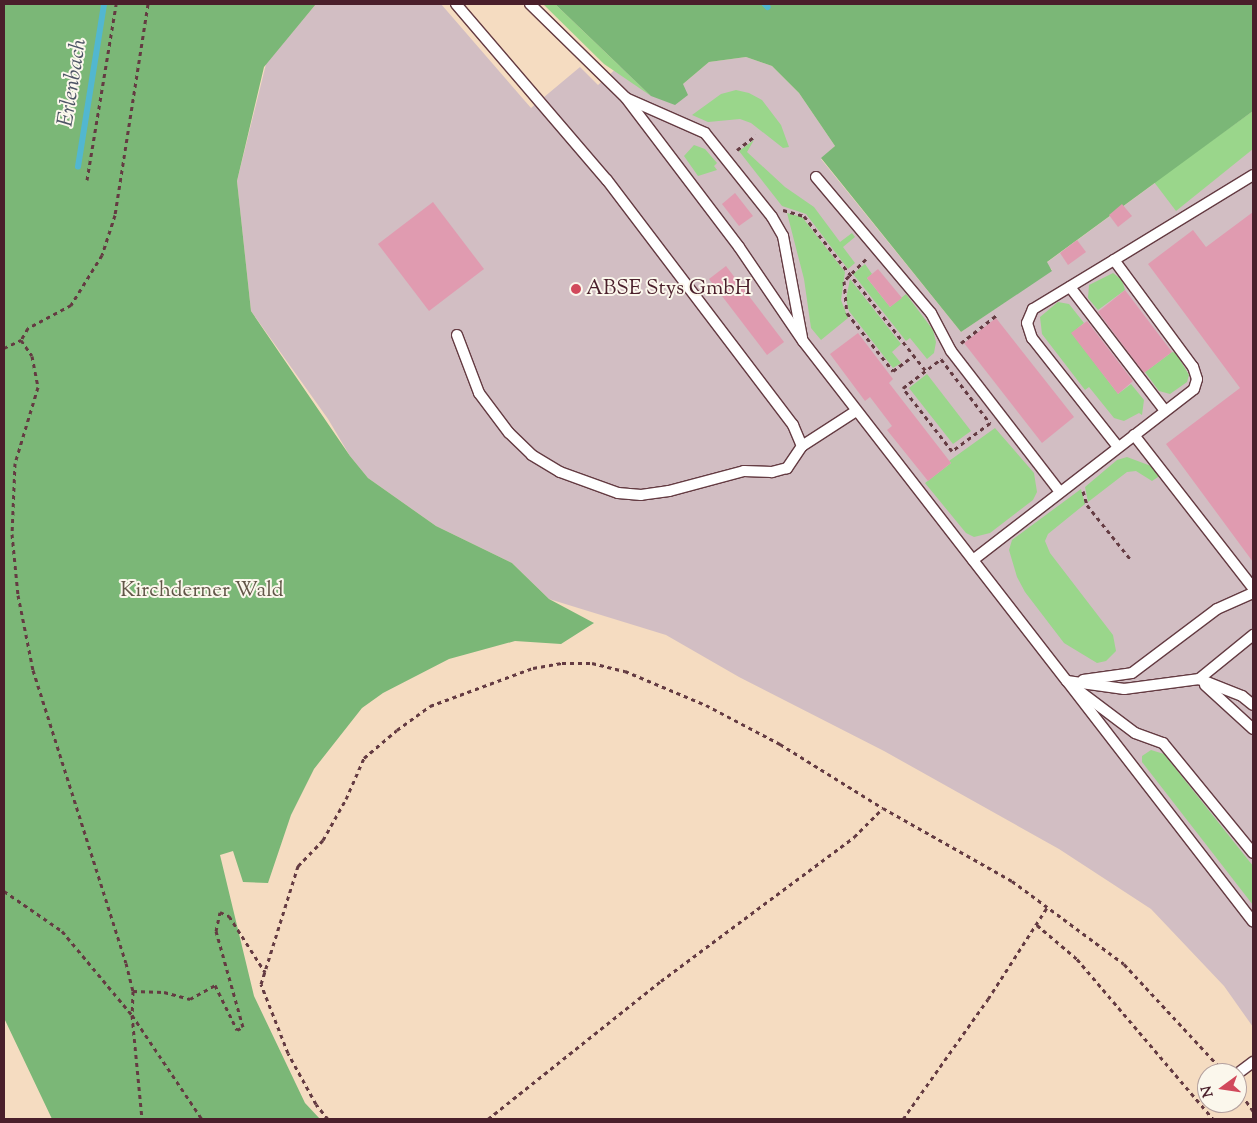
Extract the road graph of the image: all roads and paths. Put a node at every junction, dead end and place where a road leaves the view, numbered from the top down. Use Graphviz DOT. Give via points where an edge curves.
graph roads {
  1 [pos="116,4"];
  2 [pos="148,4"];
  3 [pos="456,4"];
  4 [pos="530,4"];
  5 [pos="626,98"];
  6 [pos="756,135"];
  7 [pos="736,151"];
  8 [pos="1253,175"];
  9 [pos="816,177"];
  10 [pos="87,180"];
  11 [pos="783,210"];
  12 [pos="878,249"];
  13 [pos="1114,260"];
  14 [pos="849,273"];
  15 [pos="1070,286"];
  16 [pos="998,314"];
  17 [pos="456,335"];
  18 [pos="21,340"];
  19 [pos="803,341"];
  20 [pos="961,344"];
  21 [pos="4,348"];
  22 [pos="913,356"];
  23 [pos="926,371"];
  24 [pos="856,410"];
  25 [pos="1165,411"];
  26 [pos="1134,435"];
  27 [pos="802,446"];
  28 [pos="1118,447"];
  29 [pos="1082,488"];
  30 [pos="1060,492"];
  31 [pos="973,560"];
  32 [pos="1131,560"];
  33 [pos="1253,588"];
  34 [pos="1253,593"];
  35 [pos="1253,634"];
  36 [pos="1199,679"];
  37 [pos="1067,682"];
  38 [pos="1253,705"];
  39 [pos="1253,729"];
  40 [pos="883,808"];
  41 [pos="1253,853"];
  42 [pos="4,891"];
  43 [pos="1048,906"];
  44 [pos="1253,922"];
  45 [pos="1036,925"];
  46 [pos="265,972"];
  47 [pos="133,991"];
  48 [pos="132,1015"];
  49 [pos="1216,1063"];
  50 [pos="142,1119"];
  51 [pos="202,1119"];
  52 [pos="328,1119"];
  53 [pos="488,1119"];
  54 [pos="903,1119"];
  55 [pos="1213,1119"];
  1 -- 10 [label="path"];
  2 -- 18 [label="path" via="115,215 102,254 71,305 28,328"];
  3 -- 27 [label="lane" via="607,180 793,425"];
  4 -- 5 [label="lane"];
  5 -- 19 [label="lane" via="739,247"];
  5 -- 19 [label="lane" via="705,133 772,217 783,236"];
  6 -- 7 [label="path"];
  8 -- 13 [label="lane"];
  9 -- 12 [label="lane"];
  11 -- 14 [label="path" via="804,216"];
  12 -- 14 [label="path"];
  12 -- 30 [label="lane" via="932,313 951,351"];
  13 -- 15 [label="lane"];
  13 -- 25 [label="lane" via="1193,367 1194,389"];
  14 -- 22 [label="path"];
  14 -- 22 [label="path" via="844,281 847,312 893,371"];
  15 -- 25 [label="lane"];
  15 -- 28 [label="lane" via="1033,309 1027,323 1032,338"];
  16 -- 20 [label="path"];
  17 -- 27 [label="lane" via="479,393 509,433 532,455 560,472 618,493 641,495 744,471 772,472 787,468"];
  18 -- 21 [label="path"];
  18 -- 47 [label="path" via="32,356 38,387 15,463 12,534 18,595 32,670 95,860"];
  19 -- 24 [label="lane"];
  22 -- 23 [label="path"];
  23 -- 23 [label="path" via="941,359 990,423 952,452 903,388"];
  24 -- 27 [label="lane"];
  24 -- 31 [label="lane"];
  25 -- 26 [label="lane"];
  26 -- 28 [label="lane"];
  26 -- 33 [label="lane"];
  28 -- 30 [label="lane"];
  29 -- 32 [label="path" via="1087,505"];
  30 -- 31 [label="lane"];
  31 -- 37 [label="lane"];
  34 -- 37 [label="lane" via="1217,609 1132,673"];
  35 -- 36 [label="lane"];
  36 -- 37 [label="lane" via="1124,689"];
  36 -- 38 [label="lane" via="1242,696"];
  36 -- 39 [label="lane"];
  37 -- 41 [label="lane" via="1135,733 1163,743"];
  37 -- 44 [label="lane"];
  40 -- 43 [label="path" via="1012,881"];
  40 -- 46 [label="path" via="780,744 706,705 625,671 592,663 533,668 430,706 364,758 323,840 298,866"];
  40 -- 53 [label="path" via="854,836 661,981"];
  42 -- 48 [label="path" via="62,931"];
  43 -- 45 [label="path"];
  43 -- 49 [label="path" via="1124,964"];
  45 -- 54 [label="path"];
  45 -- 55 [label="path" via="1077,959"];
  46 -- 47 [label="path" via="229,916 220,912 216,931 243,1027 237,1030 215,986 190,999 164,992"];
  46 -- 52 [label="path" via="261,984 288,1054"];
  47 -- 48 [label="path"];
  48 -- 50 [label="path"];
  48 -- 51 [label="path"];
}
